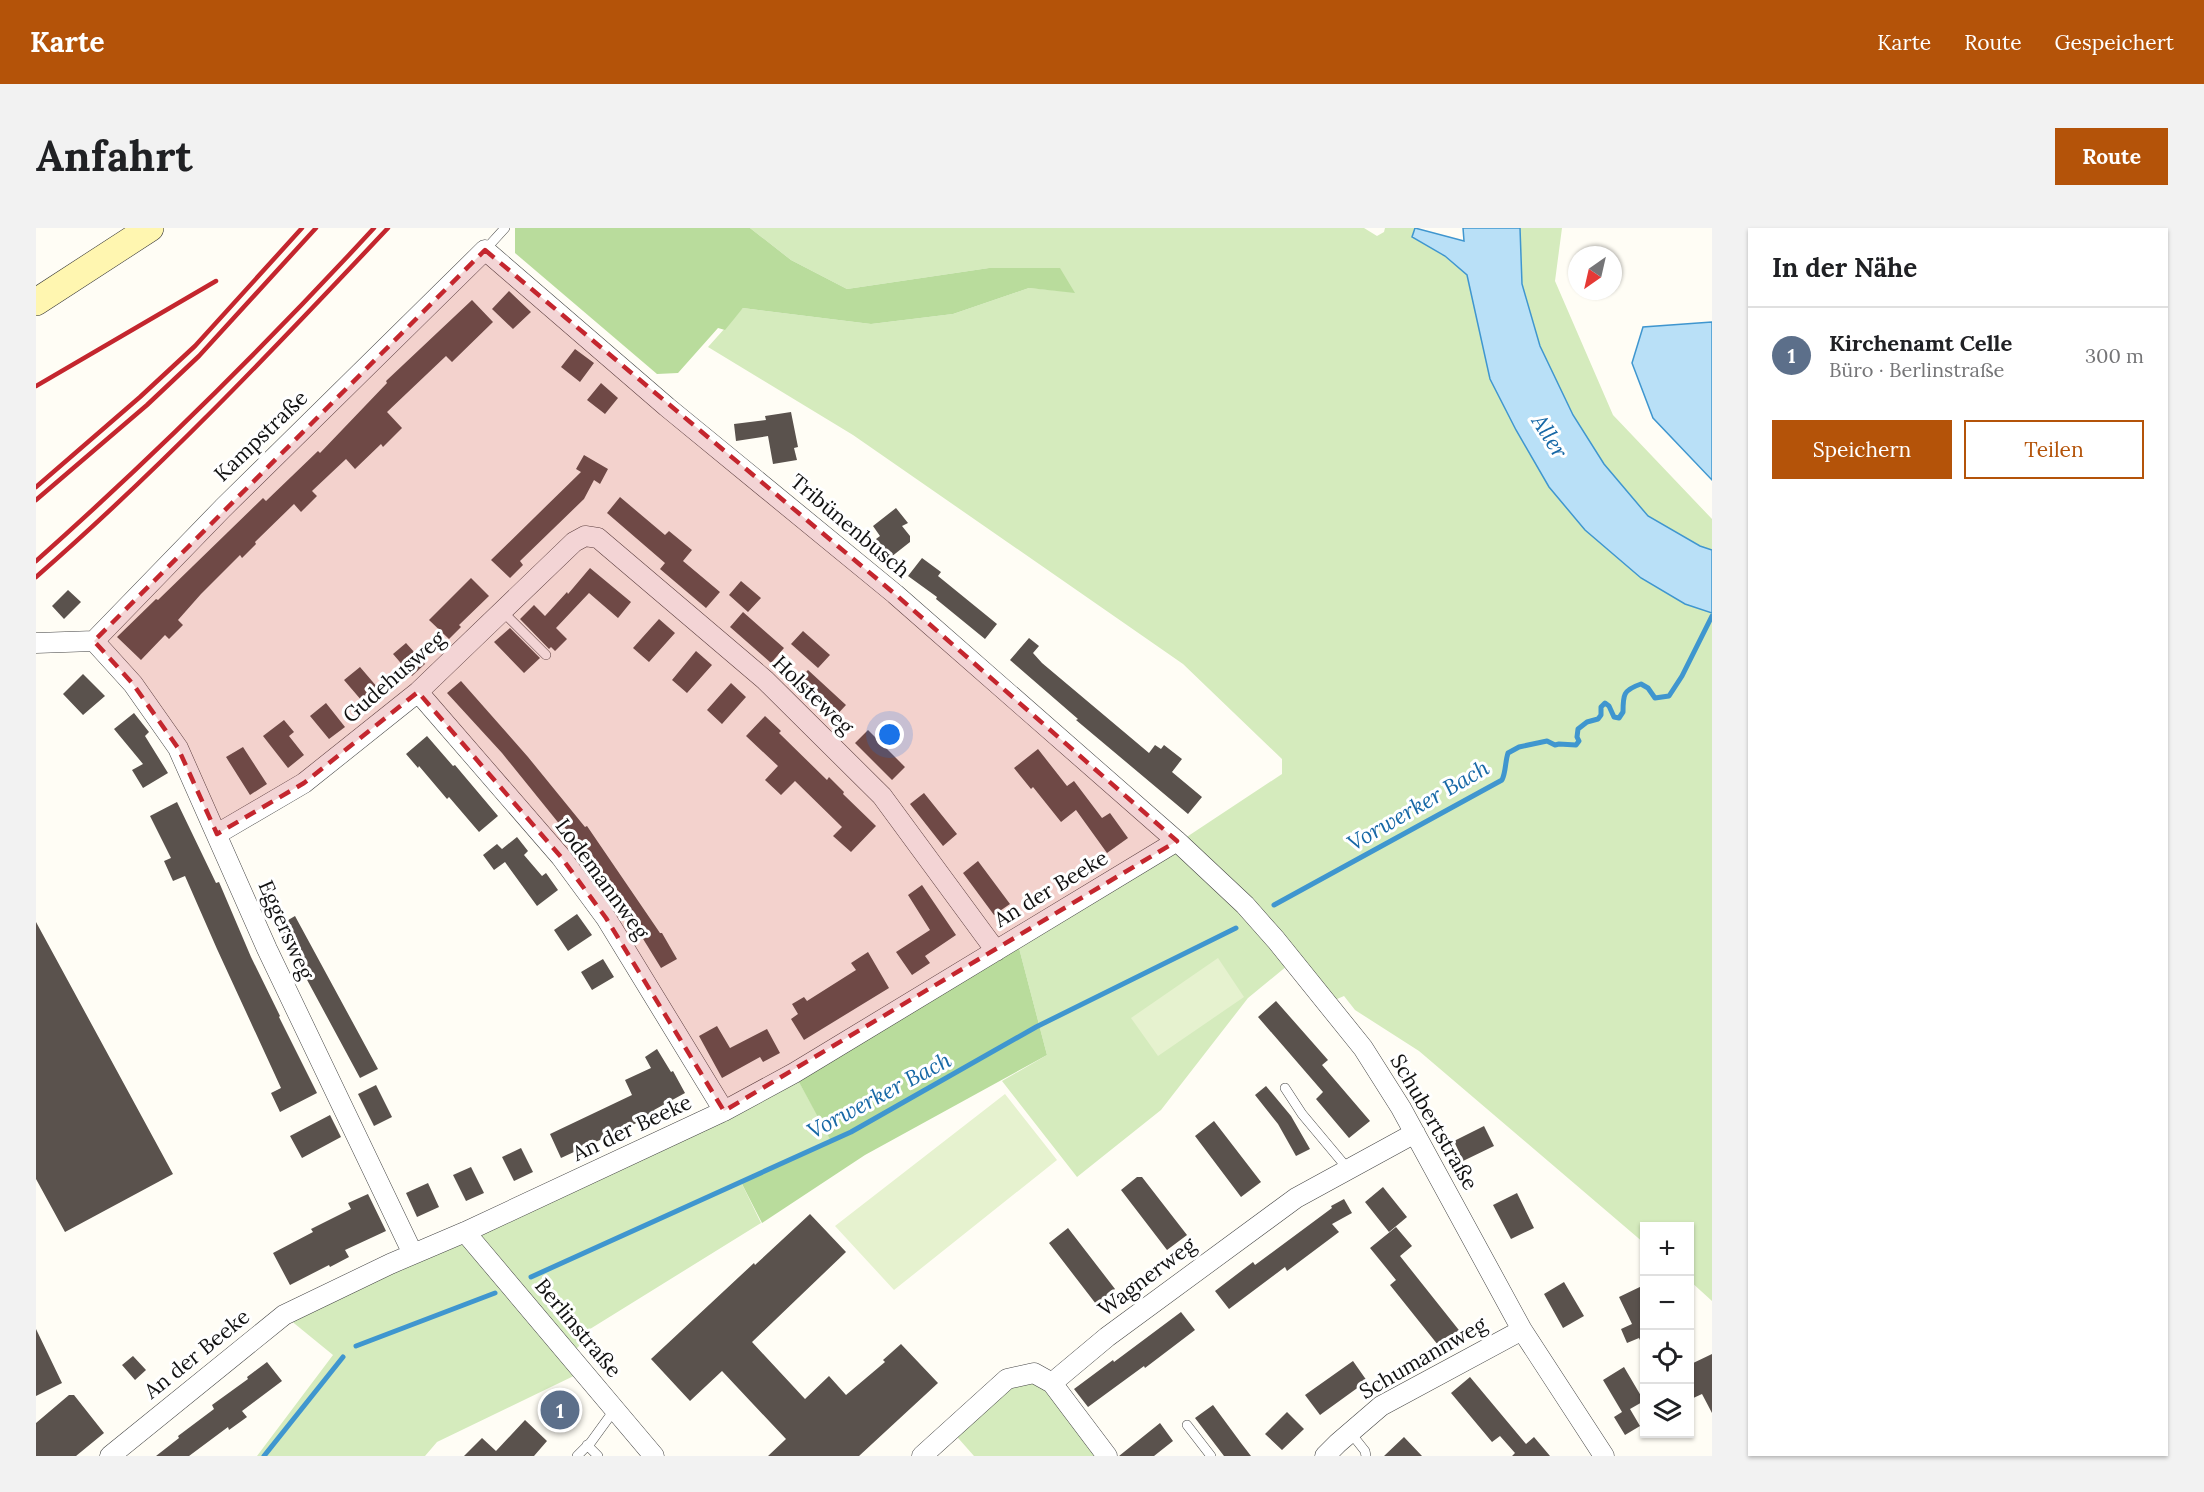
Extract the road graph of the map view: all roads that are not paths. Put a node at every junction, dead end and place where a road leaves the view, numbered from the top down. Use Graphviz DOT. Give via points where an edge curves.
graph roads {
  1 [pos="505,228"];
  2 [pos="137,234"];
  3 [pos="485,250"];
  4 [pos="36,302"];
  5 [pos="585,536"];
  6 [pos="503,612"];
  7 [pos="94,640"];
  8 [pos="36,643"];
  9 [pos="546,655"];
  10 [pos="418,692"];
  11 [pos="217,834"];
  12 [pos="1178,842"];
  13 [pos="996,951"];
  14 [pos="1285,1088"];
  15 [pos="724,1111"];
  16 [pos="1415,1133"];
  17 [pos="1348,1169"];
  18 [pos="465,1232"];
  19 [pos="413,1254"];
  20 [pos="1522,1329"];
  21 [pos="1052,1383"];
  22 [pos="615,1409"];
  23 [pos="1186,1425"];
  24 [pos="1350,1432"];
  25 [pos="587,1445"];
  26 [pos="110,1456"];
  27 [pos="577,1456"];
  28 [pos="598,1456"];
  29 [pos="654,1456"];
  30 [pos="922,1456"];
  31 [pos="1107,1456"];
  32 [pos="1211,1456"];
  33 [pos="1325,1456"];
  34 [pos="1366,1456"];
  35 [pos="1604,1456"];
  1 -- 3 [label="lane, Kampstraße"];
  2 -- 4 [label="street"];
  3 -- 7 [label="street, Kampstraße"];
  3 -- 12 [label="street, Tribünenbusch" via="667,407 895,594"];
  5 -- 6 [label="street, Gudehusweg" via="574,542"];
  5 -- 13 [label="street, Holsteweg" via="598,538 765,680 882,796"];
  6 -- 9 [label="lane"];
  6 -- 10 [label="street, Gudehusweg"];
  7 -- 8 [label="street"];
  7 -- 11 [label="street, Eggersweg" via="134,684 178,748"];
  10 -- 11 [label="street, Gudehusweg" via="304,783"];
  10 -- 15 [label="street, Lodemannweg" via="561,857 612,928"];
  11 -- 19 [label="street, Eggersweg" via="267,949"];
  12 -- 13 [label="street, An der Beeke"];
  12 -- 16 [label="street, Schubertstraße" via="1245,905 1328,1003 1363,1048"];
  13 -- 15 [label="street, An der Beeke"];
  14 -- 17 [label="lane"];
  15 -- 18 [label="street, An der Beeke"];
  16 -- 17 [label="street, Wagnerweg"];
  16 -- 20 [label="street, Schubertstraße"];
  17 -- 21 [label="street, Wagnerweg" via="1296,1198 1107,1337"];
  18 -- 19 [label="street, An der Beeke"];
  18 -- 22 [label="street, Berlinstraße"];
  19 -- 26 [label="street, An der Beeke" via="284,1315"];
  20 -- 24 [label="street, Schumannweg" via="1381,1406"];
  20 -- 35 [label="street, Schubertstraße"];
  21 -- 30 [label="street" via="1034,1373 1007,1379"];
  21 -- 31 [label="street"];
  22 -- 25 [label="lane"];
  22 -- 29 [label="street, Berlinstraße"];
  23 -- 32 [label="lane"];
  24 -- 33 [label="street, Schumannweg"];
  24 -- 34 [label="lane"];
  25 -- 27 [label="lane"];
  25 -- 28 [label="lane"];
}
